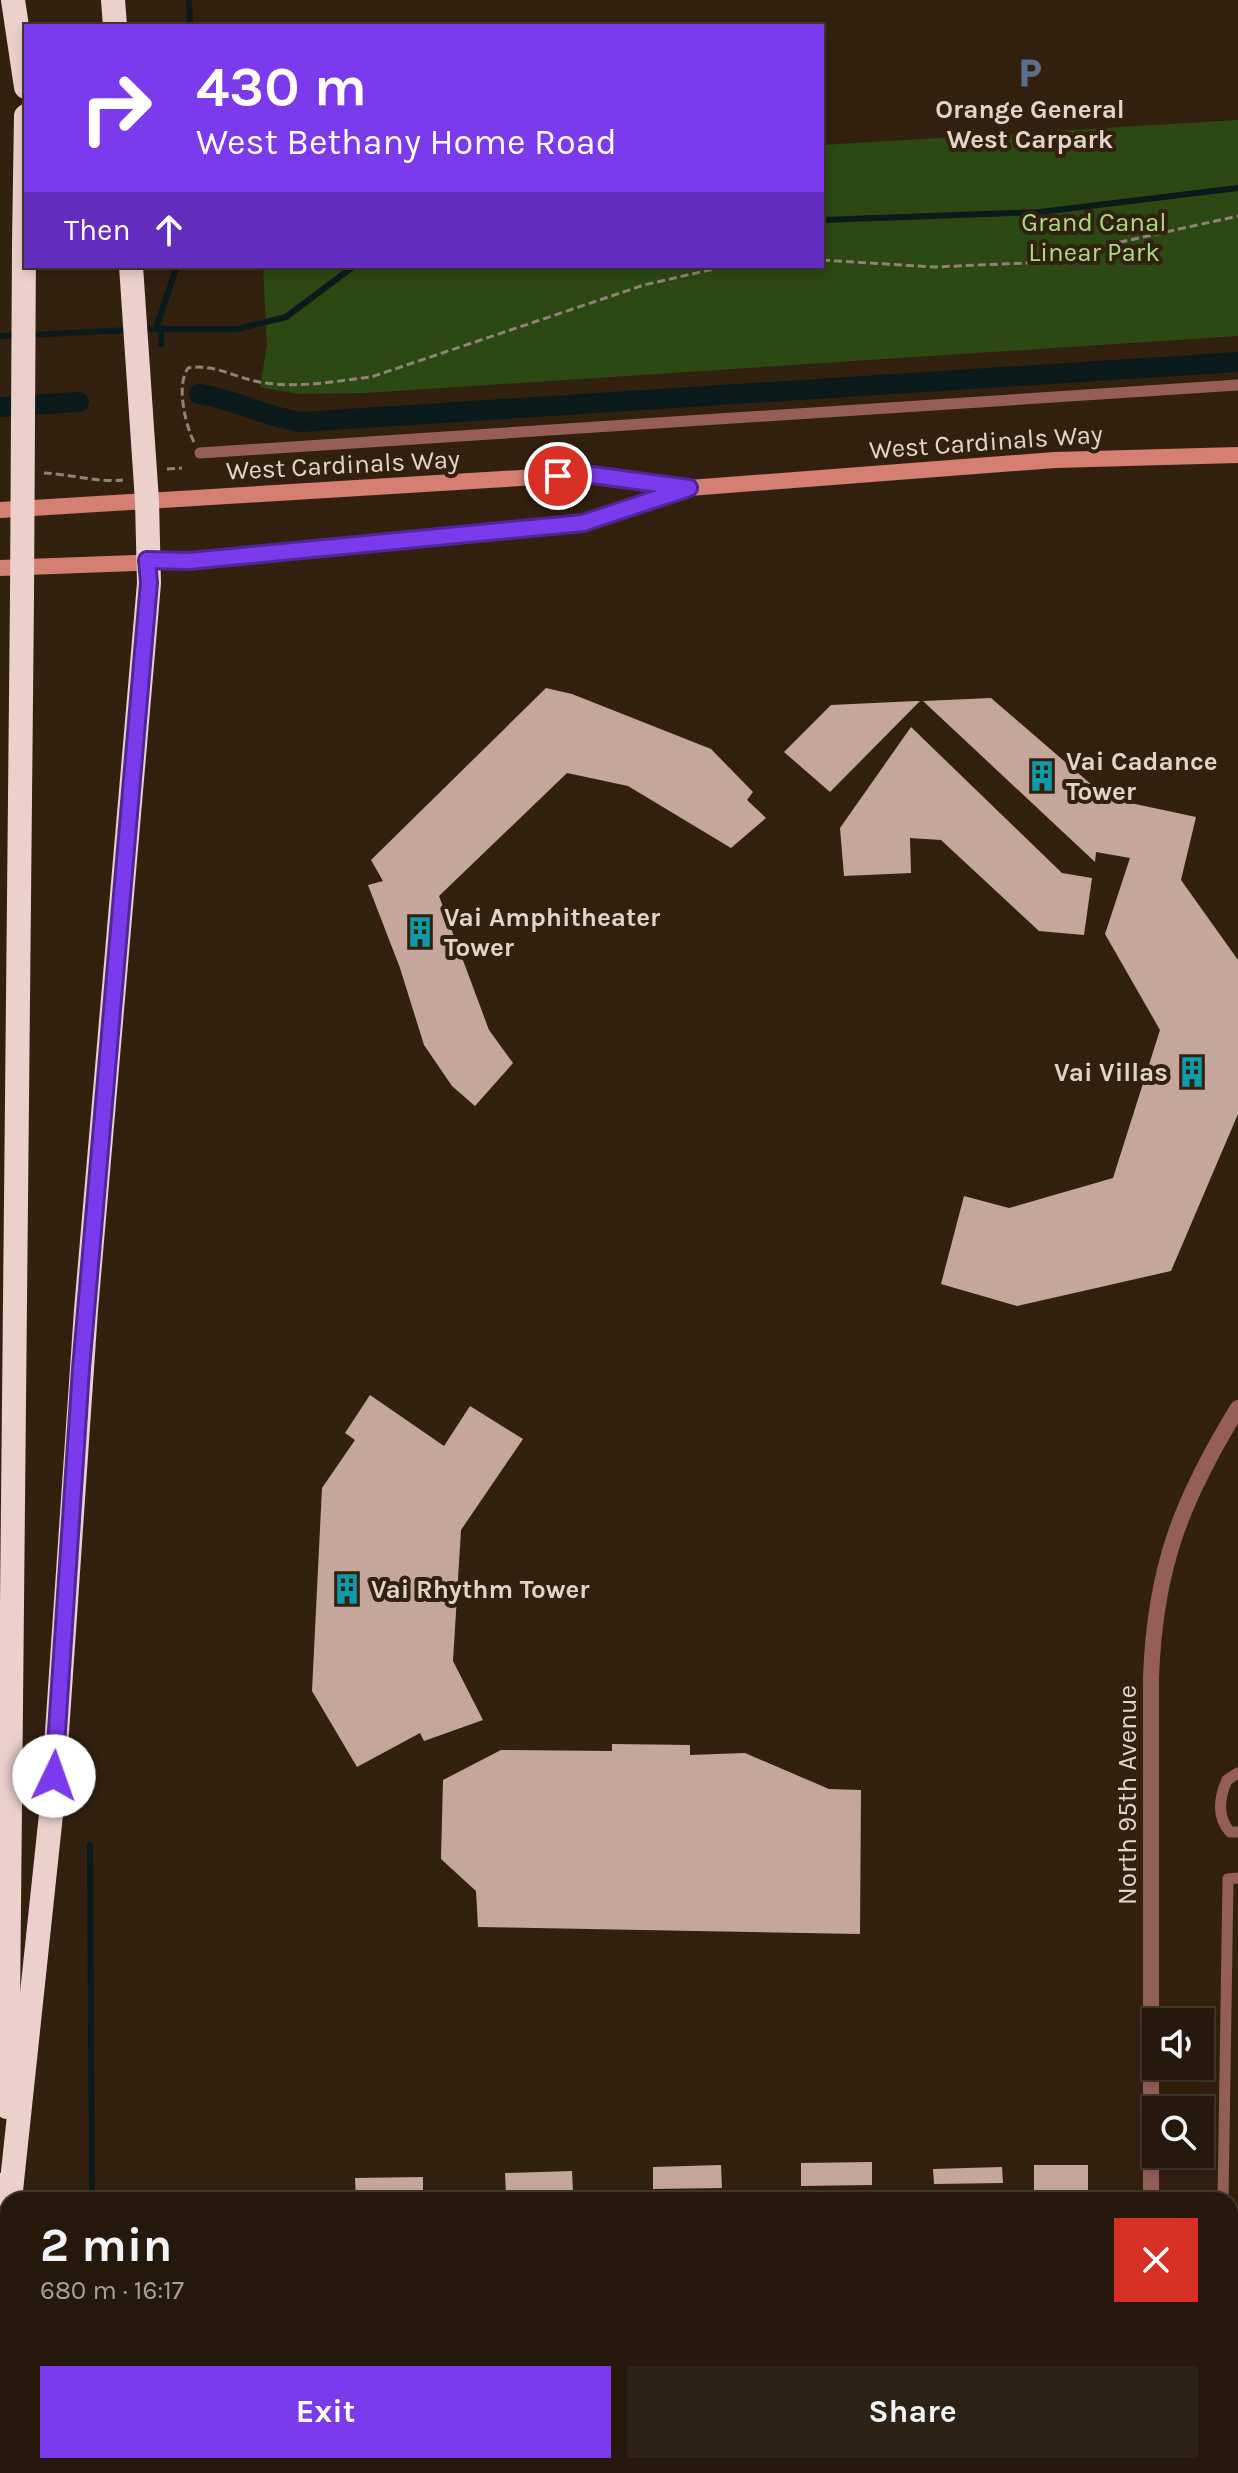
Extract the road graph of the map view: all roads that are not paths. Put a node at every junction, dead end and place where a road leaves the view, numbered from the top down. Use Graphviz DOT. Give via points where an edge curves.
graph roads {
  1 [pos="13,0"];
  2 [pos="30,0"];
  3 [pos="113,0"];
  4 [pos="29,24"];
  5 [pos="115,24"];
  6 [pos="24,74"];
  7 [pos="24,244"];
  8 [pos="131,268"];
  9 [pos="1238,385"];
  10 [pos="200,453"];
  11 [pos="1238,455"];
  12 [pos="689,488"];
  13 [pos="147,501"];
  14 [pos="0,510"];
  15 [pos="147,560"];
  16 [pos="0,568"];
  17 [pos="1238,1408"];
  18 [pos="1238,1773"];
  19 [pos="1238,1832"];
  20 [pos="1238,1878"];
  21 [pos="7,2192"];
  22 [pos="11,2192"];
  23 [pos="1151,2192"];
  24 [pos="1223,2192"];
  1 -- 6 [label="highway"];
  2 -- 4 [label="highway"];
  3 -- 5 [label="highway"];
  7 -- 21 [label="highway, bridge"];
  8 -- 13 [label="highway"];
  9 -- 10 [label="lane"];
  11 -- 12 [label="main road, West Cardinals Way" via="1055,460"];
  12 -- 13 [label="main road, West Cardinals Way" via="585,474"];
  12 -- 15 [label="main road, West Cardinals Way" via="583,523 189,561"];
  13 -- 14 [label="main road, West Cardinals Way"];
  13 -- 15 [label="highway"];
  15 -- 16 [label="main road"];
  15 -- 22 [label="highway" via="72,1484 52,1805"];
  17 -- 23 [label="street, North 95th Avenue" via="1183,1510 1156,1608 1151,1677"];
  18 -- 19 [label="lane" via="1227,1780 1221,1803 1224,1825"];
  20 -- 24 [label="lane" via="1228,1879"];
}
